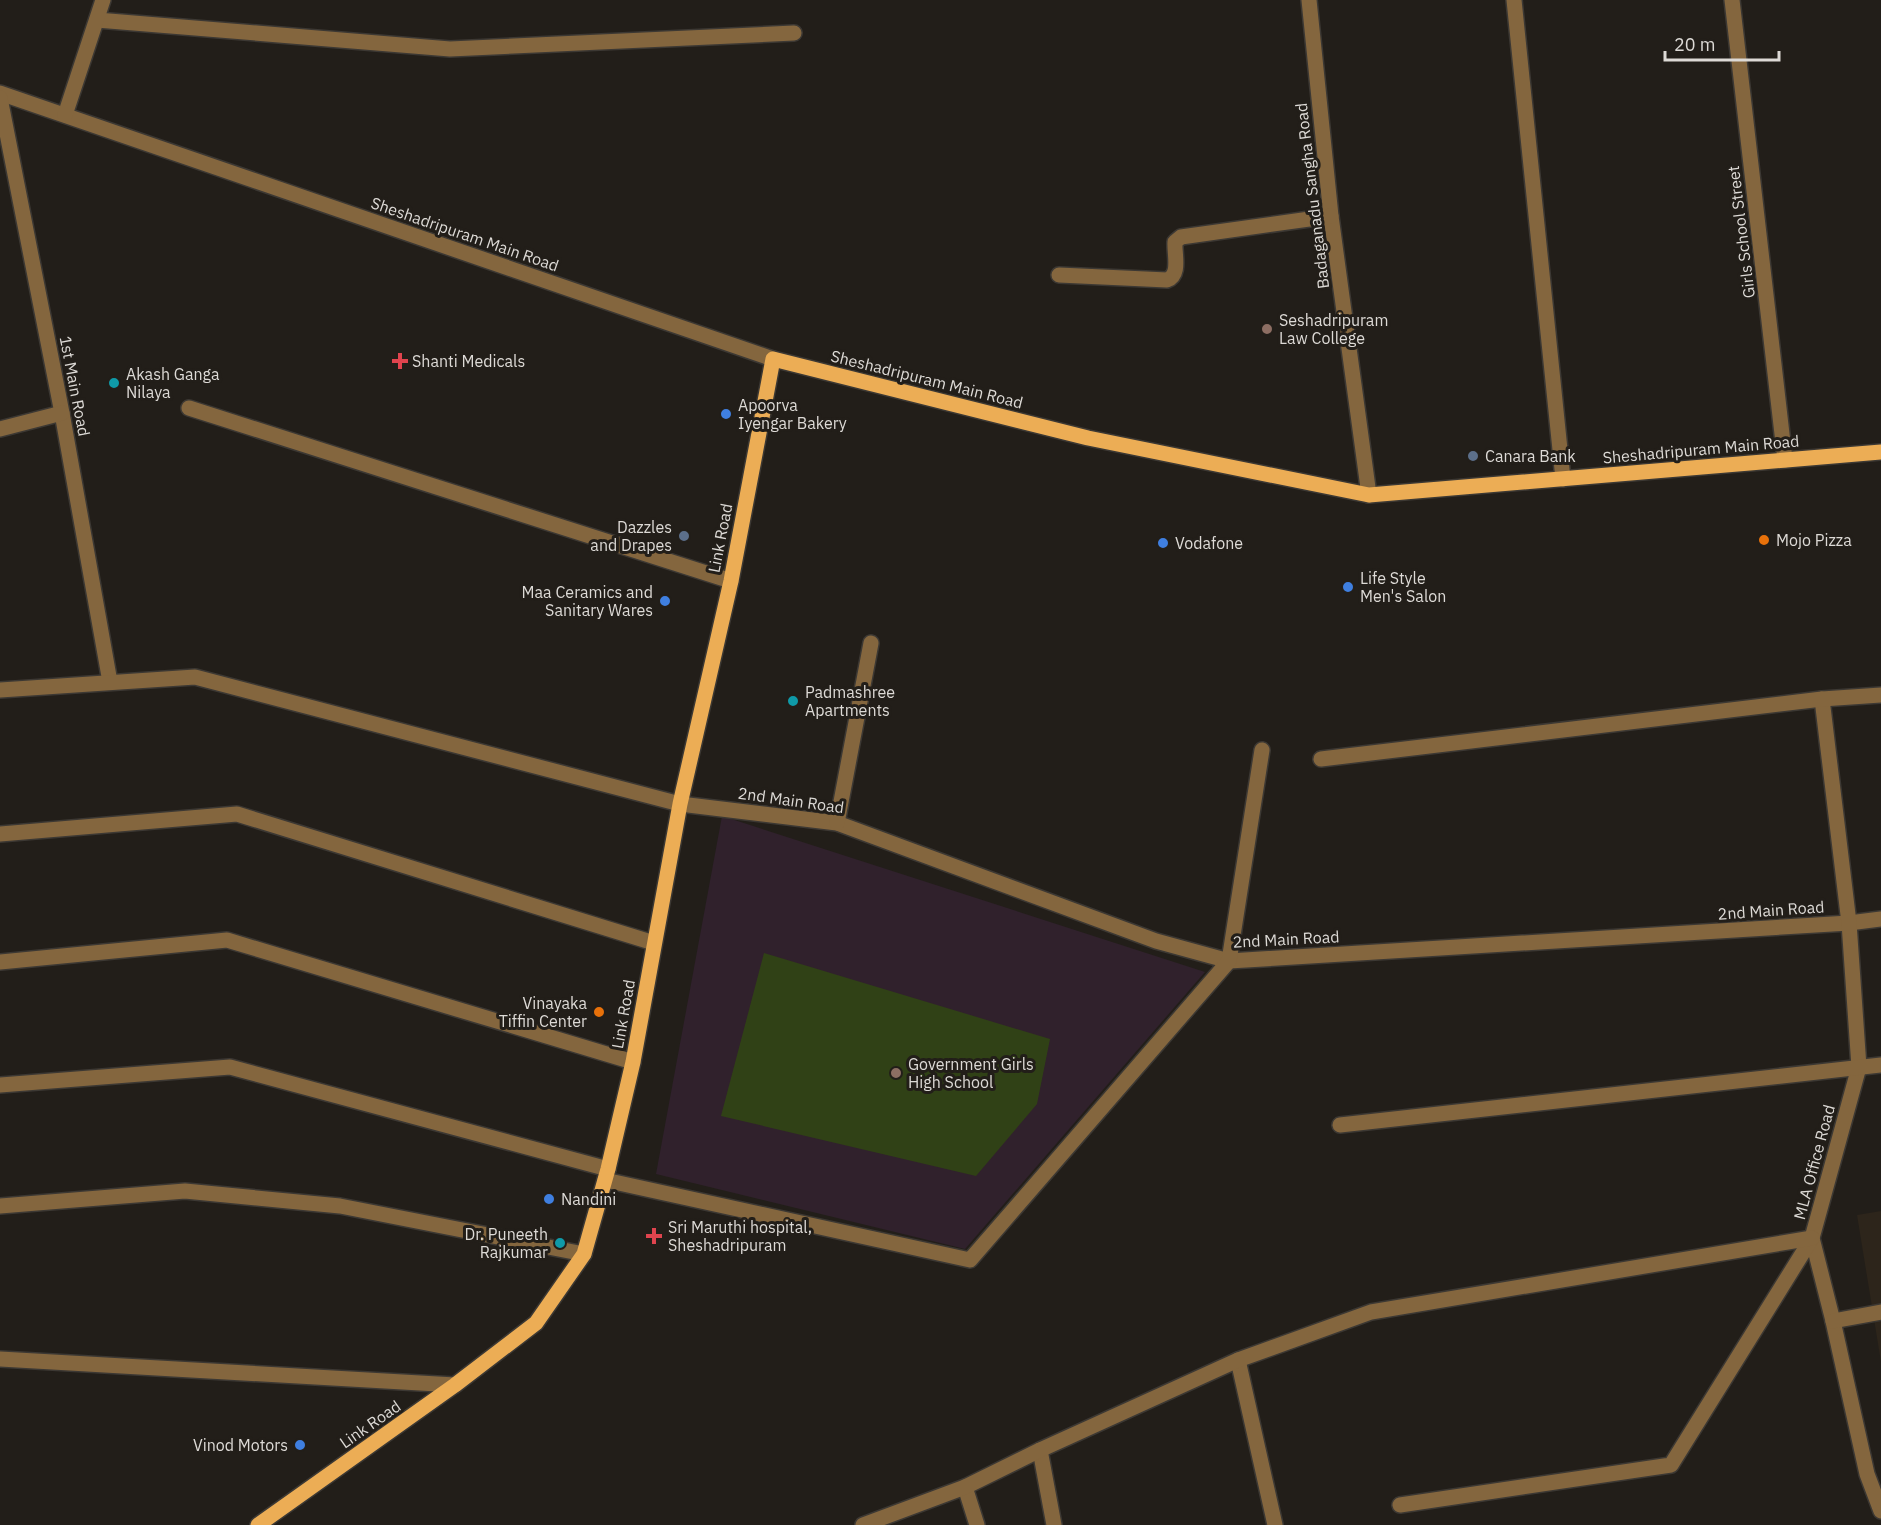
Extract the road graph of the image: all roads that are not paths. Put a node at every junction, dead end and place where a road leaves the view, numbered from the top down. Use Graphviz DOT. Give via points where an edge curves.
graph roads {
  1 [pos="103,0"];
  2 [pos="1309,0"];
  3 [pos="1514,0"];
  4 [pos="1732,0"];
  5 [pos="97,20"];
  6 [pos="794,33"];
  7 [pos="0,95"];
  8 [pos="65,116"];
  9 [pos="1331,216"];
  10 [pos="1059,275"];
  11 [pos="773,359"];
  12 [pos="189,408"];
  13 [pos="62,413"];
  14 [pos="0,429"];
  15 [pos="1881,452"];
  16 [pos="1785,460"];
  17 [pos="1563,479"];
  18 [pos="1370,495"];
  19 [pos="731,582"];
  20 [pos="871,643"];
  21 [pos="110,682"];
  22 [pos="0,690"];
  23 [pos="1881,695"];
  24 [pos="1822,699"];
  25 [pos="1262,750"];
  26 [pos="1321,759"];
  27 [pos="680,804"];
  28 [pos="837,823"];
  29 [pos="0,834"];
  30 [pos="1881,919"];
  31 [pos="1849,923"];
  32 [pos="654,943"];
  33 [pos="1230,961"];
  34 [pos="0,962"];
  35 [pos="633,1062"];
  36 [pos="1881,1065"];
  37 [pos="1859,1067"];
  38 [pos="0,1085"];
  39 [pos="1340,1125"];
  40 [pos="607,1174"];
  41 [pos="0,1206"];
  42 [pos="1812,1238"];
  43 [pos="584,1254"];
  44 [pos="1881,1312"];
  45 [pos="1833,1322"];
  46 [pos="0,1359"];
  47 [pos="1238,1360"];
  48 [pos="455,1385"];
  49 [pos="1040,1450"];
  50 [pos="965,1487"];
  51 [pos="1400,1505"];
  52 [pos="1881,1511"];
  53 [pos="258,1525"];
  54 [pos="863,1525"];
  55 [pos="977,1525"];
  56 [pos="1054,1525"];
  57 [pos="1275,1525"];
  1 -- 5 [label="street"];
  2 -- 9 [label="street, Badaganadu Sangha Road"];
  3 -- 17 [label="street"];
  4 -- 16 [label="street, Girls School Street"];
  5 -- 6 [label="street" via="450,49"];
  5 -- 8 [label="street"];
  7 -- 8 [label="street, Sheshadripuram Main Road"];
  7 -- 13 [label="street, 1st Main Road"];
  8 -- 11 [label="street, Sheshadripuram Main Road"];
  9 -- 10 [label="street" via="1181,237 1175,242 1172,278"];
  9 -- 18 [label="street, Badaganadu Sangha Road"];
  11 -- 18 [label="main road, Sheshadripuram Main Road" via="1088,438"];
  11 -- 19 [label="main road, Link Road"];
  12 -- 19 [label="street"];
  13 -- 14 [label="street"];
  13 -- 21 [label="street, 1st Main Road"];
  15 -- 16 [label="main road, Sheshadripuram Main Road"];
  16 -- 17 [label="main road, Sheshadripuram Main Road"];
  17 -- 18 [label="main road, Sheshadripuram Main Road"];
  19 -- 27 [label="main road, Link Road"];
  20 -- 28 [label="street"];
  21 -- 22 [label="street, 2nd Main Road"];
  21 -- 27 [label="street, 2nd Main Road" via="195,677"];
  23 -- 24 [label="street"];
  24 -- 26 [label="street"];
  24 -- 31 [label="street, MLA Office Road"];
  25 -- 33 [label="street"];
  27 -- 28 [label="street, 2nd Main Road"];
  27 -- 32 [label="main road, Link Road"];
  28 -- 33 [label="street, 2nd Main Road" via="1156,940"];
  29 -- 32 [label="street" via="237,814"];
  30 -- 31 [label="street, 2nd Main Road"];
  31 -- 33 [label="street, 2nd Main Road"];
  31 -- 37 [label="street, MLA Office Road"];
  32 -- 35 [label="main road, Link Road"];
  33 -- 40 [label="street" via="970,1260"];
  34 -- 35 [label="street" via="227,940"];
  35 -- 40 [label="main road, Link Road"];
  36 -- 37 [label="street"];
  37 -- 39 [label="street"];
  37 -- 42 [label="street, MLA Office Road"];
  38 -- 40 [label="street" via="230,1067"];
  40 -- 43 [label="main road, Link Road"];
  41 -- 43 [label="street" via="185,1191 340,1206"];
  42 -- 45 [label="street, MLA Office Road"];
  42 -- 47 [label="street" via="1371,1312"];
  42 -- 51 [label="street" via="1671,1465"];
  43 -- 48 [label="main road, Link Road" via="536,1323"];
  44 -- 45 [label="street"];
  45 -- 52 [label="street, MLA Office Road" via="1867,1474"];
  46 -- 48 [label="street"];
  47 -- 49 [label="street"];
  47 -- 57 [label="street"];
  48 -- 53 [label="main road, Link Road"];
  49 -- 50 [label="street"];
  49 -- 56 [label="street"];
  50 -- 54 [label="street"];
  50 -- 55 [label="street"];
}
